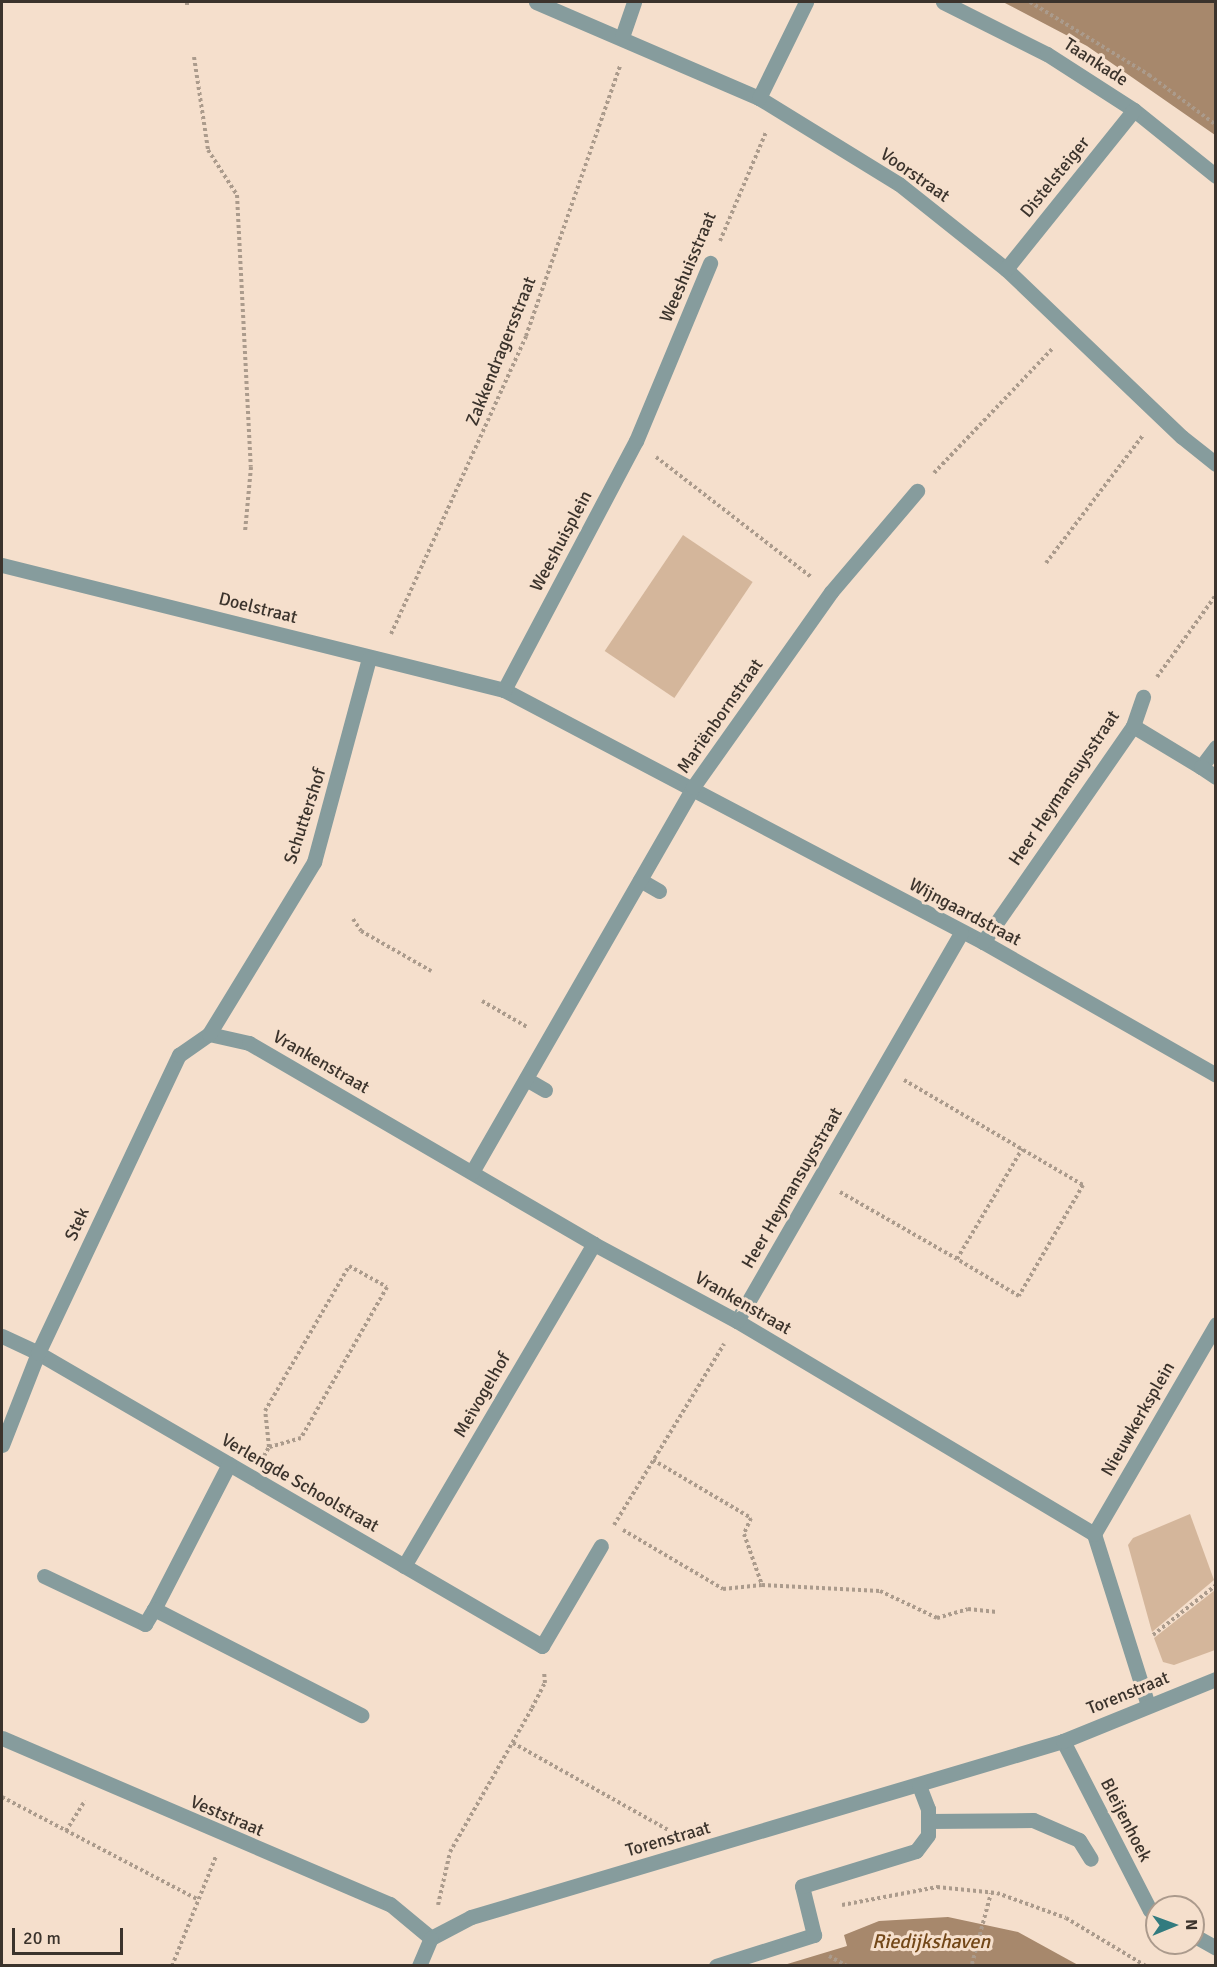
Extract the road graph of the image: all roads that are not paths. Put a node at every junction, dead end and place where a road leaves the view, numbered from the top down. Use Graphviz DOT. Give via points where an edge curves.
graph roads {
  1 [pos="536,2"];
  2 [pos="634,2"];
  3 [pos="806,2"];
  4 [pos="943,2"];
  5 [pos="626,38"];
  6 [pos="759,98"];
  7 [pos="1134,110"];
  8 [pos="1215,176"];
  9 [pos="710,263"];
  10 [pos="1006,268"];
  11 [pos="636,441"];
  12 [pos="1215,464"];
  13 [pos="917,491"];
  14 [pos="2,566"];
  15 [pos="369,658"];
  16 [pos="504,690"];
  17 [pos="1143,697"];
  18 [pos="1133,726"];
  19 [pos="1215,747"];
  20 [pos="1200,767"];
  21 [pos="1215,777"];
  22 [pos="693,787"];
  23 [pos="640,880"];
  24 [pos="659,891"];
  25 [pos="961,933"];
  26 [pos="983,942"];
  27 [pos="209,1034"];
  28 [pos="1215,1075"];
  29 [pos="526,1079"];
  30 [pos="545,1090"];
  31 [pos="471,1172"];
  32 [pos="594,1244"];
  33 [pos="738,1321"];
  34 [pos="1215,1324"];
  35 [pos="2,1336"];
  36 [pos="38,1353"];
  37 [pos="2,1445"];
  38 [pos="229,1464"];
  39 [pos="1094,1534"];
  40 [pos="601,1546"];
  41 [pos="404,1566"];
  42 [pos="44,1576"];
  43 [pos="154,1609"];
  44 [pos="1215,1679"];
  45 [pos="1148,1705"];
  46 [pos="361,1714"];
  47 [pos="2,1738"];
  48 [pos="1063,1741"];
  49 [pos="919,1786"];
  50 [pos="928,1821"];
  51 [pos="1091,1859"];
  52 [pos="1145,1900"];
  53 [pos="431,1938"];
  54 [pos="419,1965"];
  55 [pos="716,1965"];
  1 -- 5 [label="street, Voorstraat"];
  2 -- 5 [label="street"];
  3 -- 6 [label="street"];
  4 -- 7 [label="street, Taankade" via="1047,54"];
  5 -- 6 [label="street, Voorstraat"];
  6 -- 10 [label="street, Voorstraat" via="899,184"];
  7 -- 8 [label="street, Taankade"];
  7 -- 10 [label="street, Distelsteiger"];
  9 -- 11 [label="street, Weeshuisstraat"];
  10 -- 12 [label="street, Voorstraat" via="1068,331"];
  11 -- 16 [label="street, Weeshuisplein"];
  13 -- 22 [label="street, Mariënbornstraat" via="831,592"];
  14 -- 15 [label="street, Doelstraat"];
  15 -- 16 [label="street, Doelstraat"];
  15 -- 27 [label="street, Schuttershof" via="335,796 314,862"];
  16 -- 22 [label="street"];
  17 -- 18 [label="street, Heer Heymansuysstraat"];
  18 -- 20 [label="street"];
  18 -- 26 [label="street, Heer Heymansuysstraat"];
  19 -- 20 [label="street"];
  20 -- 21 [label="street"];
  22 -- 23 [label="street, Mariënbornstraat"];
  22 -- 25 [label="street, Wijngaardstraat"];
  23 -- 24 [label="street"];
  23 -- 29 [label="street, Mariënbornstraat"];
  25 -- 26 [label="street, Wijngaardstraat"];
  25 -- 33 [label="street, Heer Heymansuysstraat"];
  26 -- 28 [label="street, Wijngaardstraat"];
  27 -- 31 [label="street, Vrankenstraat" via="249,1043"];
  27 -- 36 [label="street, Stek" via="179,1055"];
  29 -- 30 [label="street"];
  29 -- 31 [label="street, Mariënbornstraat"];
  31 -- 32 [label="street, Vrankenstraat"];
  32 -- 33 [label="street, Vrankenstraat"];
  32 -- 41 [label="street, Meivogelhof"];
  33 -- 39 [label="street, Vrankenstraat"];
  34 -- 39 [label="street, Nieuwkerksplein"];
  35 -- 36 [label="street, Verlengde Schoolstraat"];
  36 -- 37 [label="street, Stek"];
  36 -- 38 [label="street, Verlengde Schoolstraat"];
  38 -- 41 [label="street, Verlengde Schoolstraat"];
  38 -- 43 [label="street"];
  39 -- 45 [label="street"];
  40 -- 41 [label="street, Verlengde Schoolstraat" via="542,1646"];
  42 -- 43 [label="street" via="146,1624"];
  43 -- 46 [label="street"];
  44 -- 45 [label="street, Torenstraat"];
  45 -- 48 [label="street, Torenstraat"];
  47 -- 53 [label="street, Veststraat" via="390,1904"];
  48 -- 49 [label="street, Torenstraat"];
  48 -- 52 [label="street, Bleijenhoek"];
  49 -- 50 [label="street"];
  49 -- 53 [label="street, Torenstraat" via="471,1917"];
  50 -- 51 [label="street" via="1034,1820 1079,1840"];
  50 -- 55 [label="street" via="928,1835 916,1851 802,1886 814,1935"];
  53 -- 54 [label="street"];
}
